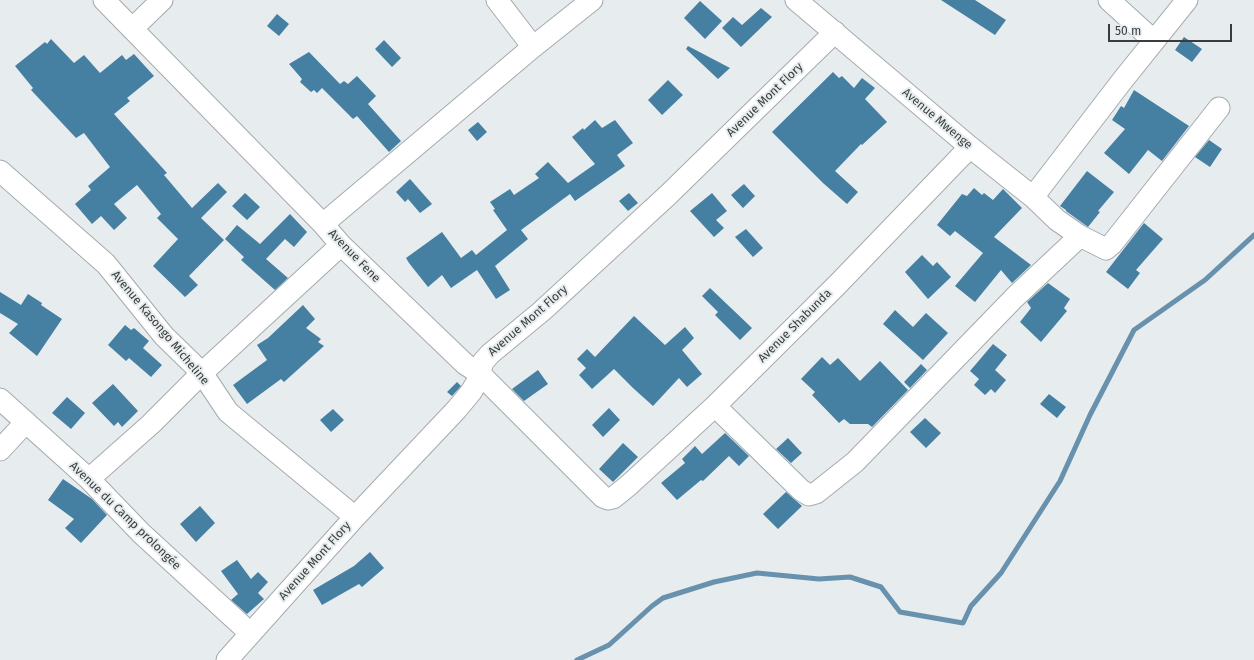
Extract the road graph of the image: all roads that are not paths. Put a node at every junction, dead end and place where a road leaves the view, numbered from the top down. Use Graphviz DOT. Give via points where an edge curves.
graph roads {
  1 [pos="104,0"];
  2 [pos="162,0"];
  3 [pos="497,0"];
  4 [pos="592,0"];
  5 [pos="796,0"];
  6 [pos="1109,0"];
  7 [pos="1187,0"];
  8 [pos="132,29"];
  9 [pos="835,32"];
  10 [pos="1154,41"];
  11 [pos="533,47"];
  12 [pos="1219,108"];
  13 [pos="970,147"];
  14 [pos="0,171"];
  15 [pos="1033,197"];
  16 [pos="323,224"];
  17 [pos="1080,236"];
  18 [pos="341,245"];
  19 [pos="202,373"];
  20 [pos="479,373"];
  21 [pos="0,399"];
  22 [pos="715,406"];
  23 [pos="26,422"];
  24 [pos="0,450"];
  25 [pos="89,479"];
  26 [pos="613,498"];
  27 [pos="355,516"];
  28 [pos="250,633"];
  29 [pos="228,660"];
  1 -- 8 [label="street, Avenue Fene"];
  2 -- 8 [label="street"];
  3 -- 11 [label="street"];
  4 -- 11 [label="street"];
  5 -- 9 [label="street, Avenue Mwenge"];
  6 -- 10 [label="street"];
  7 -- 10 [label="street"];
  8 -- 16 [label="street, Avenue Fene"];
  9 -- 13 [label="street, Avenue Mwenge"];
  9 -- 20 [label="street, Avenue Mont Flory" via="668,195 542,311 490,354 483,362"];
  10 -- 15 [label="street"];
  11 -- 16 [label="street"];
  12 -- 17 [label="street, Avenue Mwenge" via="1110,247 1106,249"];
  13 -- 15 [label="street, Avenue Mwenge"];
  13 -- 22 [label="street, Avenue Shabunda" via="843,279"];
  14 -- 19 [label="street, Avenue Kasongo Micheline" via="106,264 164,336"];
  15 -- 17 [label="street, Avenue Mwenge" via="1057,220"];
  16 -- 18 [label="street, Avenue Fene"];
  17 -- 22 [label="street" via="1015,297 855,462 816,493 809,495 801,490"];
  18 -- 19 [label="street"];
  18 -- 20 [label="street, Avenue Fene" via="465,364"];
  19 -- 25 [label="street" via="151,424"];
  19 -- 27 [label="street, Avenue Kasongo Micheline" via="222,405 234,418"];
  20 -- 26 [label="street, Avenue Fene" via="603,497"];
  20 -- 27 [label="street, Avenue Mont Flory" via="471,392 457,409"];
  21 -- 23 [label="street, Avenue du Camp prolongée"];
  22 -- 26 [label="street, Avenue Shabunda"];
  23 -- 24 [label="street"];
  23 -- 25 [label="street, Avenue du Camp prolongée"];
  25 -- 28 [label="street, Avenue du Camp prolongée" via="141,533"];
  27 -- 28 [label="street, Avenue Mont Flory"];
  28 -- 29 [label="street, Avenue Mont Flory"];
}
